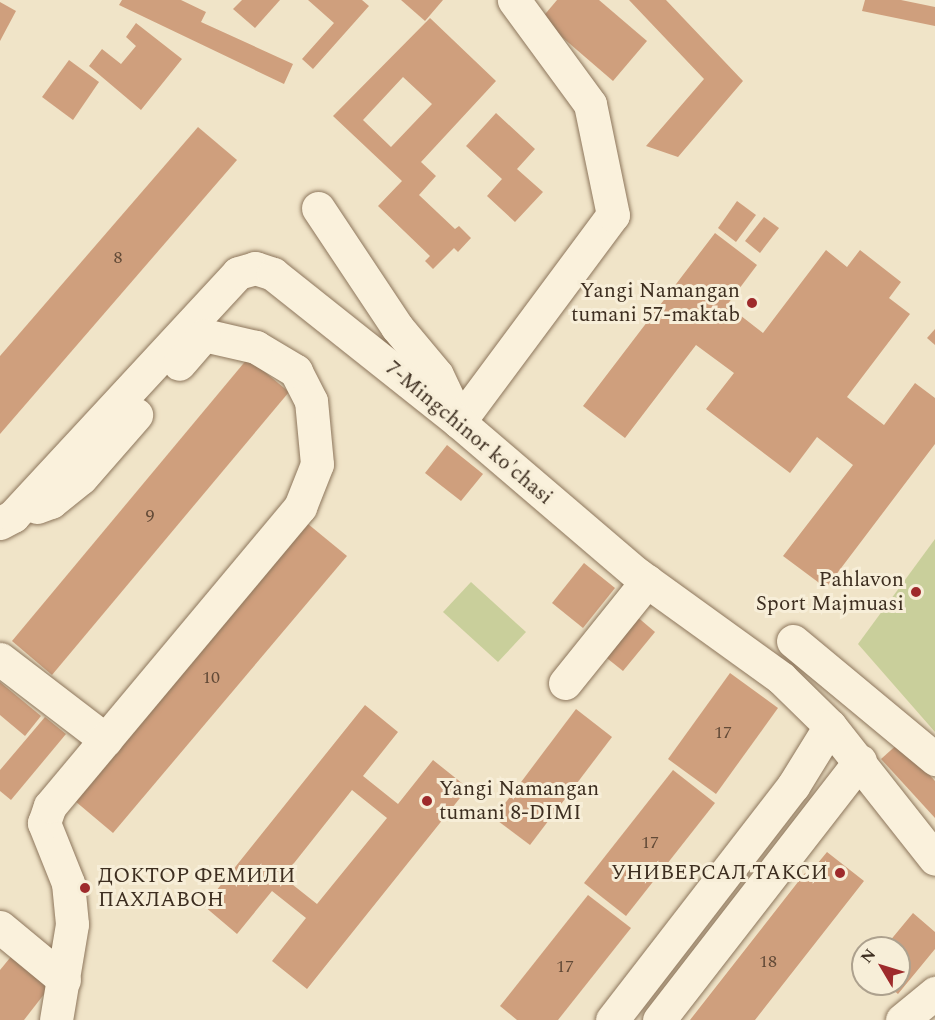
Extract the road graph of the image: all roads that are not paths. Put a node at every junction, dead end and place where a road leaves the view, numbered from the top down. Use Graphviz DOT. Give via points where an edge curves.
graph roads {
  1 [pos="514,0"];
  2 [pos="318,208"];
  3 [pos="459,422"];
  4 [pos="6,520"];
  5 [pos="647,581"];
  6 [pos="793,641"];
  7 [pos="0,659"];
  8 [pos="565,683"];
  9 [pos="830,726"];
  10 [pos="106,740"];
  11 [pos="935,759"];
  12 [pos="860,761"];
  13 [pos="935,860"];
  14 [pos="0,927"];
  15 [pos="64,980"];
  16 [pos="935,993"];
  17 [pos="56,1020"];
  18 [pos="612,1020"];
  19 [pos="659,1020"];
  20 [pos="902,1020"];
  1 -- 3 [label="street" via="590,104 613,215"];
  2 -- 3 [label="street" via="397,327 437,375"];
  3 -- 4 [label="street, 7-Mingchinor ko'chasi" via="273,274 255,268 238,273"];
  3 -- 5 [label="street, 7-Mingchinor ko'chasi"];
  4 -- 10 [label="street" via="51,502 81,478 204,335 256,347 296,371 311,401 317,464 300,507"];
  5 -- 8 [label="street"];
  5 -- 9 [label="street, 7-Mingchinor ko'chasi" via="781,678"];
  6 -- 11 [label="street"];
  7 -- 10 [label="street"];
  9 -- 12 [label="street, 7-Mingchinor ko'chasi"];
  9 -- 18 [label="street" via="793,786"];
  10 -- 15 [label="street" via="50,806 44,823 68,883 72,924"];
  12 -- 13 [label="street, 7-Mingchinor ko'chasi"];
  12 -- 19 [label="street"];
  14 -- 15 [label="street"];
  15 -- 17 [label="street"];
  16 -- 20 [label="street"];
}
